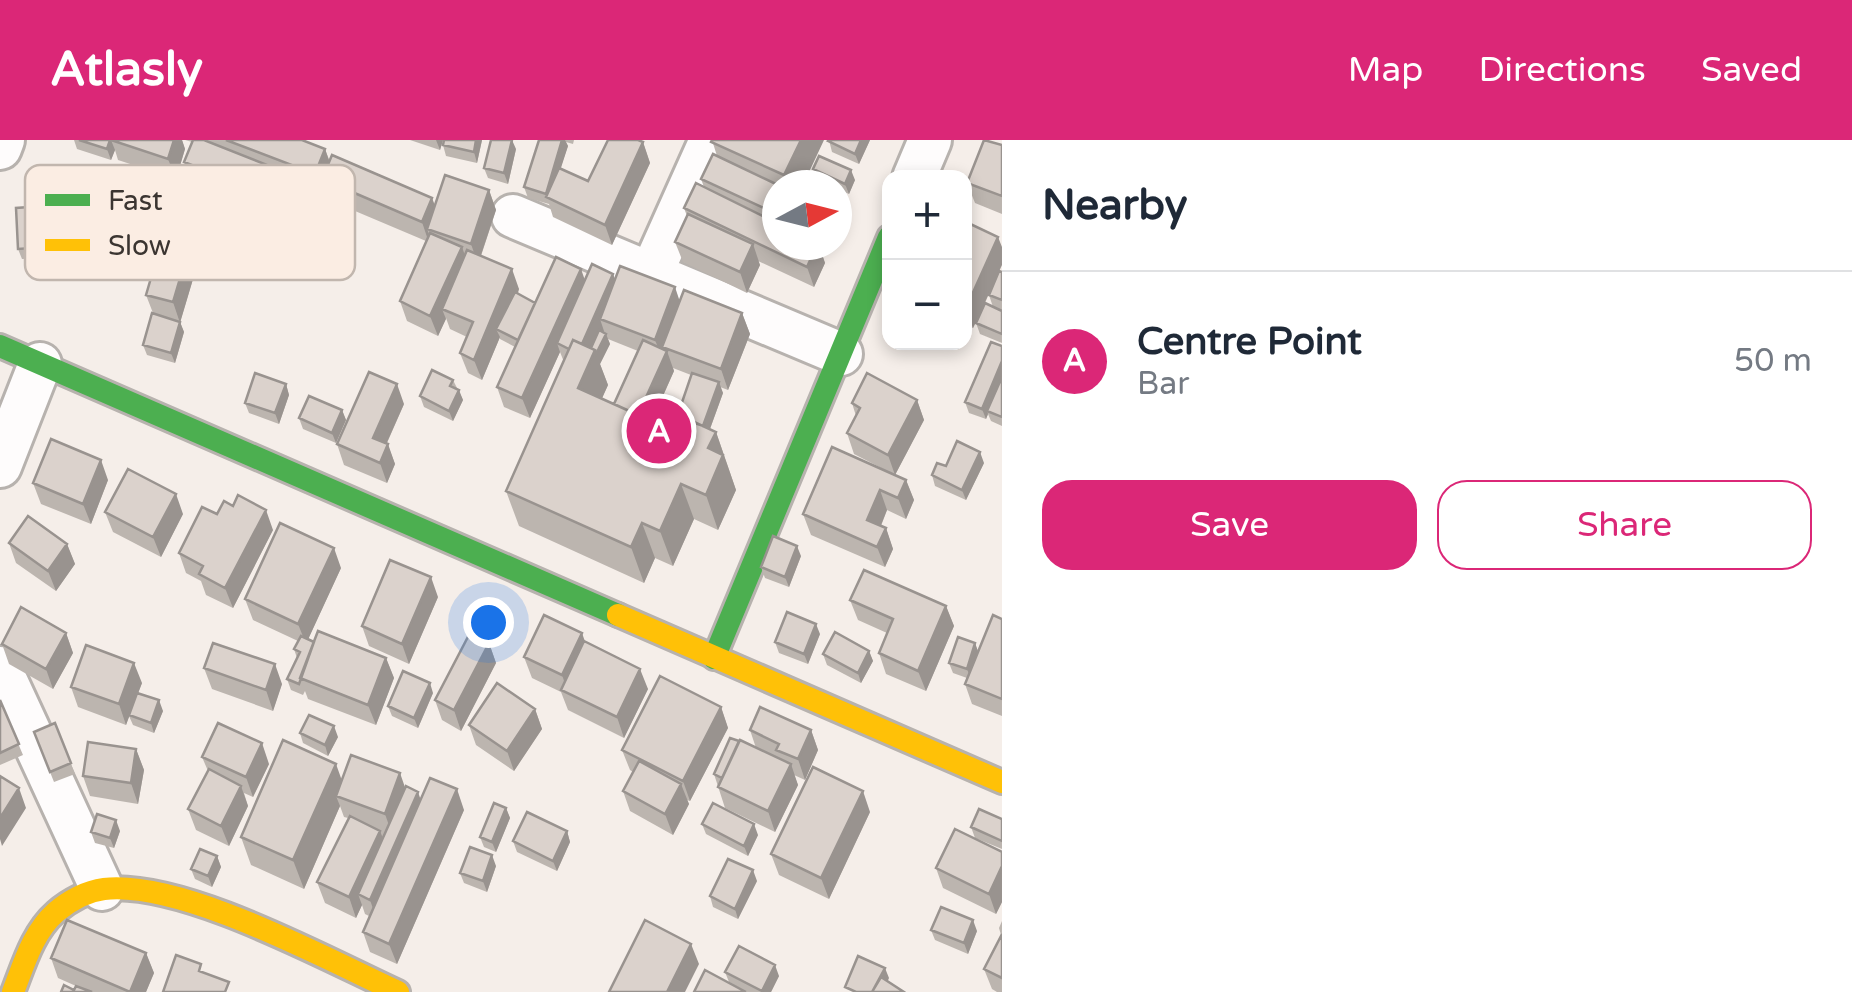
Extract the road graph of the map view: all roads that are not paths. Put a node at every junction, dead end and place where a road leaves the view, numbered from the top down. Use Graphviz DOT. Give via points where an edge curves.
graph roads {
  1 [pos="3,140"];
  2 [pos="711,140"];
  3 [pos="930,140"];
  4 [pos="0,148"];
  5 [pos="917,170"];
  6 [pos="514,216"];
  7 [pos="882,256"];
  8 [pos="651,274"];
  9 [pos="0,346"];
  10 [pos="841,354"];
  11 [pos="40,364"];
  12 [pos="0,466"];
  13 [pos="714,658"];
  14 [pos="0,668"];
  15 [pos="1002,782"];
  16 [pos="102,890"];
  17 [pos="14,992"];
  18 [pos="398,992"];
  1 -- 4 [label="street"];
  2 -- 8 [label="street"];
  3 -- 5 [label="street"];
  6 -- 8 [label="street"];
  7 -- 10 [label="street"];
  8 -- 10 [label="street"];
  9 -- 11 [label="street"];
  10 -- 13 [label="street"];
  11 -- 12 [label="street"];
  11 -- 13 [label="street"];
  13 -- 15 [label="street"];
  14 -- 16 [label="street"];
  16 -- 17 [label="street" via="54,913 34,940"];
  16 -- 18 [label="street" via="147,892 210,909"];
}
